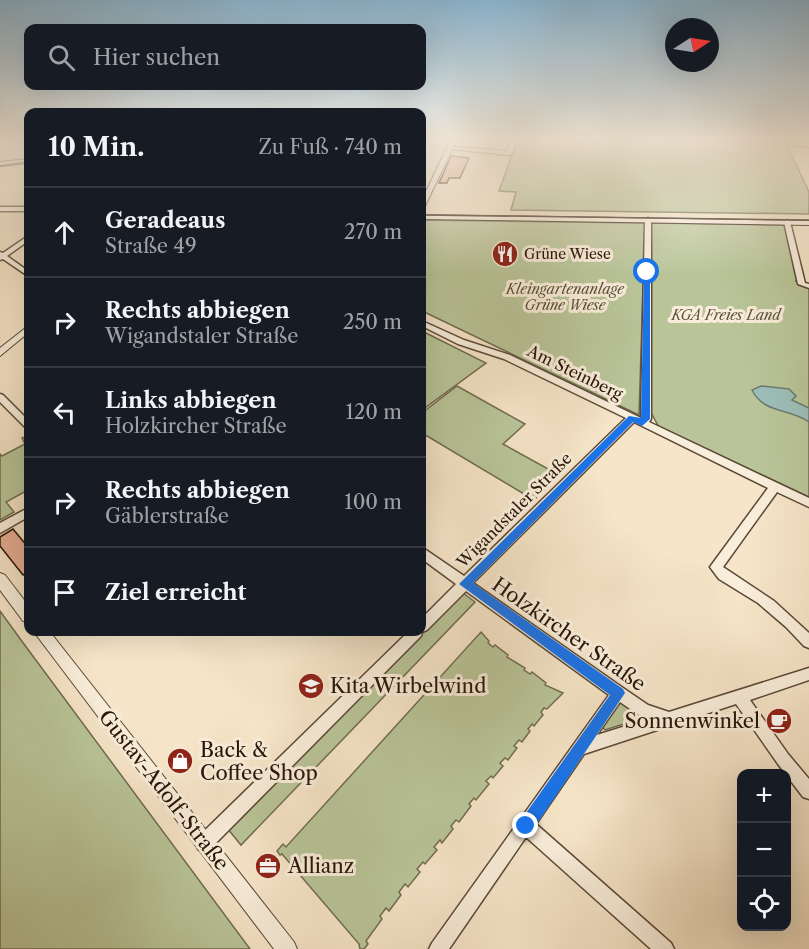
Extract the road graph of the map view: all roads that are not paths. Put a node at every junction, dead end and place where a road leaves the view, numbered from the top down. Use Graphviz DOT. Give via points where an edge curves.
graph roads {
  1 [pos="24,206"];
  2 [pos="0,208"];
  3 [pos="21,209"];
  4 [pos="426,211"];
  5 [pos="809,216"];
  6 [pos="657,217"];
  7 [pos="426,218"];
  8 [pos="648,220"];
  9 [pos="787,222"];
  10 [pos="809,223"];
  11 [pos="24,241"];
  12 [pos="1,256"];
  13 [pos="24,271"];
  14 [pos="805,285"];
  15 [pos="426,325"];
  16 [pos="24,332"];
  17 [pos="0,353"];
  18 [pos="0,397"];
  19 [pos="637,420"];
  20 [pos="24,421"];
  21 [pos="775,487"];
  22 [pos="809,503"];
  23 [pos="24,514"];
  24 [pos="0,529"];
  25 [pos="426,556"];
  26 [pos="0,579"];
  27 [pos="465,584"];
  28 [pos="24,611"];
  29 [pos="426,622"];
  30 [pos="44,636"];
  31 [pos="412,636"];
  32 [pos="809,642"];
  33 [pos="809,674"];
  34 [pos="618,693"];
  35 [pos="739,696"];
  36 [pos="668,719"];
  37 [pos="582,747"];
  38 [pos="809,791"];
  39 [pos="526,826"];
  40 [pos="204,843"];
  41 [pos="287,949"];
  42 [pos="438,949"];
  43 [pos="665,949"];
  1 -- 3 [label="street"];
  2 -- 3 [label="street"];
  4 -- 6 [label="main road"];
  5 -- 6 [label="main road"];
  6 -- 8 [label="main road"];
  6 -- 9 [label="main road"];
  7 -- 8 [label="main road"];
  8 -- 19 [label="street" via="646,419"];
  9 -- 10 [label="main road"];
  9 -- 14 [label="street"];
  11 -- 12 [label="street"];
  12 -- 13 [label="street"];
  15 -- 19 [label="street, Am Steinberg" via="507,357"];
  16 -- 17 [label="street"];
  18 -- 20 [label="street"];
  19 -- 21 [label="street, Am Steinberg"];
  19 -- 27 [label="street, Wigandstaler Straße"];
  21 -- 22 [label="street, Am Steinberg"];
  21 -- 32 [label="street" via="716,567 777,611"];
  23 -- 24 [label="street"];
  25 -- 27 [label="street, Holzkircher Straße"];
  26 -- 28 [label="street"];
  27 -- 29 [label="street, Wigandstaler Straße"];
  27 -- 34 [label="street, Holzkircher Straße"];
  30 -- 40 [label="street, Gustav-Adolf-Straße"];
  31 -- 40 [label="street"];
  33 -- 35 [label="street"];
  34 -- 36 [label="street, Holzkircher Straße" via="644,710"];
  34 -- 37 [label="street"];
  35 -- 36 [label="street"];
  35 -- 38 [label="street"];
  36 -- 37 [label="street"];
  37 -- 39 [label="street"];
  39 -- 42 [label="street"];
  39 -- 43 [label="street"];
  40 -- 41 [label="street, Gustav-Adolf-Straße"];
}
